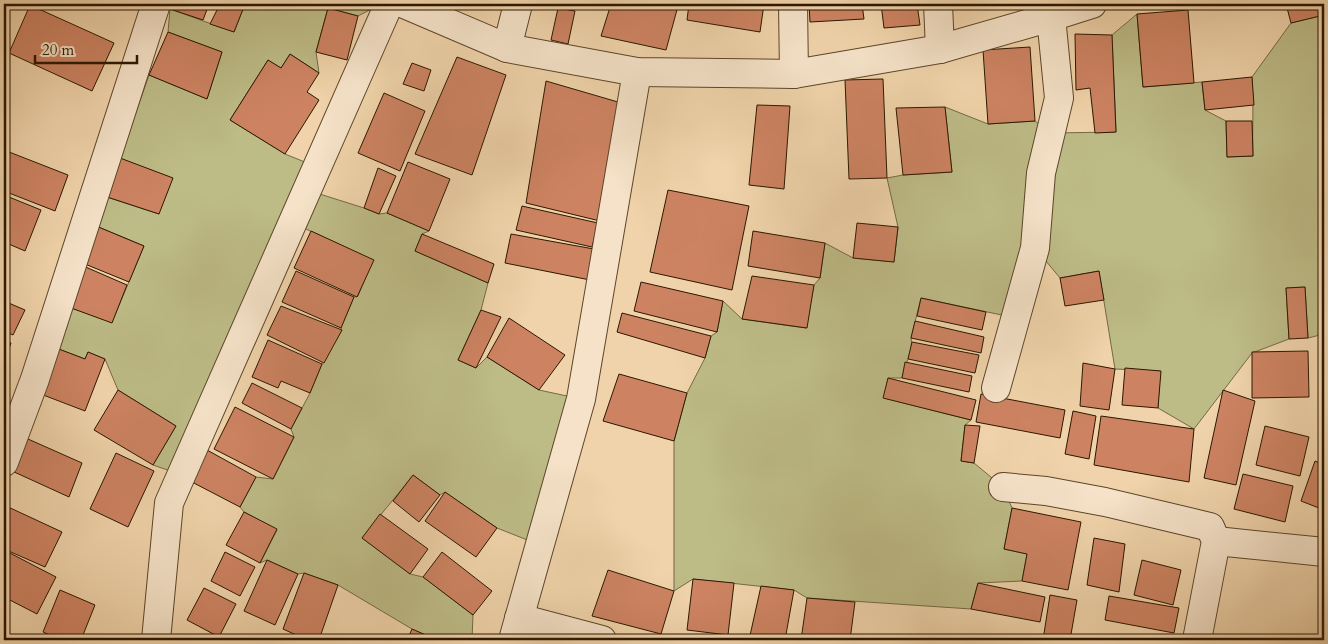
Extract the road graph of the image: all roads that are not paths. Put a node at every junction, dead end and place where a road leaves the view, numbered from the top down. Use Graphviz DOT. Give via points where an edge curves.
graph roads {
  1 [pos="156,4"];
  2 [pos="389,4"];
  3 [pos="404,4"];
  4 [pos="518,4"];
  5 [pos="793,4"];
  6 [pos="938,4"];
  7 [pos="1092,4"];
  8 [pos="1051,17"];
  9 [pos="507,48"];
  10 [pos="940,49"];
  11 [pos="636,72"];
  12 [pos="794,74"];
  13 [pos="996,388"];
  14 [pos="4,462"];
  15 [pos="1003,487"];
  16 [pos="1216,541"];
  17 [pos="1324,552"];
  18 [pos="516,629"];
  19 [pos="156,640"];
  20 [pos="602,640"];
  21 [pos="1197,640"];
  1 -- 14 [label="street" via="38,369"];
  2 -- 19 [label="street" via="169,503"];
  3 -- 9 [label="street"];
  4 -- 9 [label="street"];
  5 -- 12 [label="street"];
  6 -- 10 [label="street"];
  7 -- 8 [label="street"];
  8 -- 10 [label="street"];
  8 -- 13 [label="street" via="1058,98 1041,173 1035,248"];
  9 -- 11 [label="street"];
  10 -- 12 [label="street"];
  11 -- 12 [label="street"];
  11 -- 18 [label="street" via="581,399"];
  15 -- 16 [label="street" via="1095,500 1210,527"];
  16 -- 17 [label="street"];
  16 -- 21 [label="street"];
  18 -- 20 [label="street"];
}
